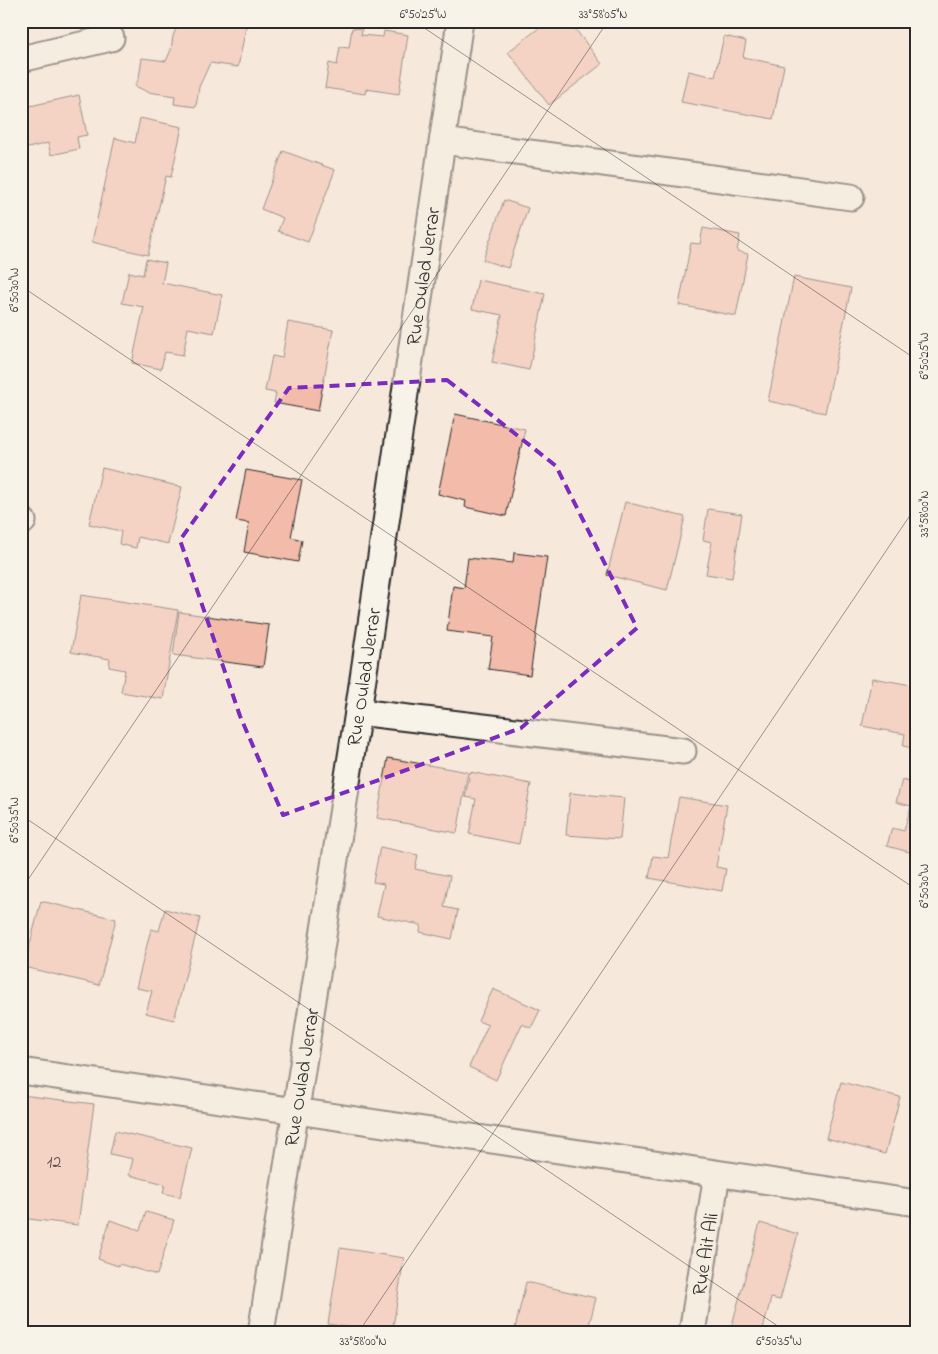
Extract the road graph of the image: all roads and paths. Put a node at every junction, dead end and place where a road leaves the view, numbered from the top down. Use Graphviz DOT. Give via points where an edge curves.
graph roads {
  1 [pos="460,21"];
  2 [pos="112,38"];
  3 [pos="21,59"];
  4 [pos="443,141"];
  5 [pos="852,197"];
  6 [pos="358,712"];
  7 [pos="683,751"];
  8 [pos="21,1071"];
  9 [pos="296,1111"];
  10 [pos="717,1174"];
  11 [pos="917,1203"];
  12 [pos="261,1333"];
  13 [pos="692,1333"];
  1 -- 4 [label="street, Rue Oulad Jerrar"];
  2 -- 3 [label="street"];
  4 -- 5 [label="street"];
  4 -- 6 [label="street, Rue Oulad Jerrar"];
  6 -- 7 [label="street"];
  6 -- 9 [label="street, Rue Oulad Jerrar"];
  8 -- 9 [label="street"];
  9 -- 10 [label="street"];
  9 -- 12 [label="street, Rue Oulad Jerrar"];
  10 -- 11 [label="street"];
  10 -- 13 [label="street, Rue Ait Ali"];
}
